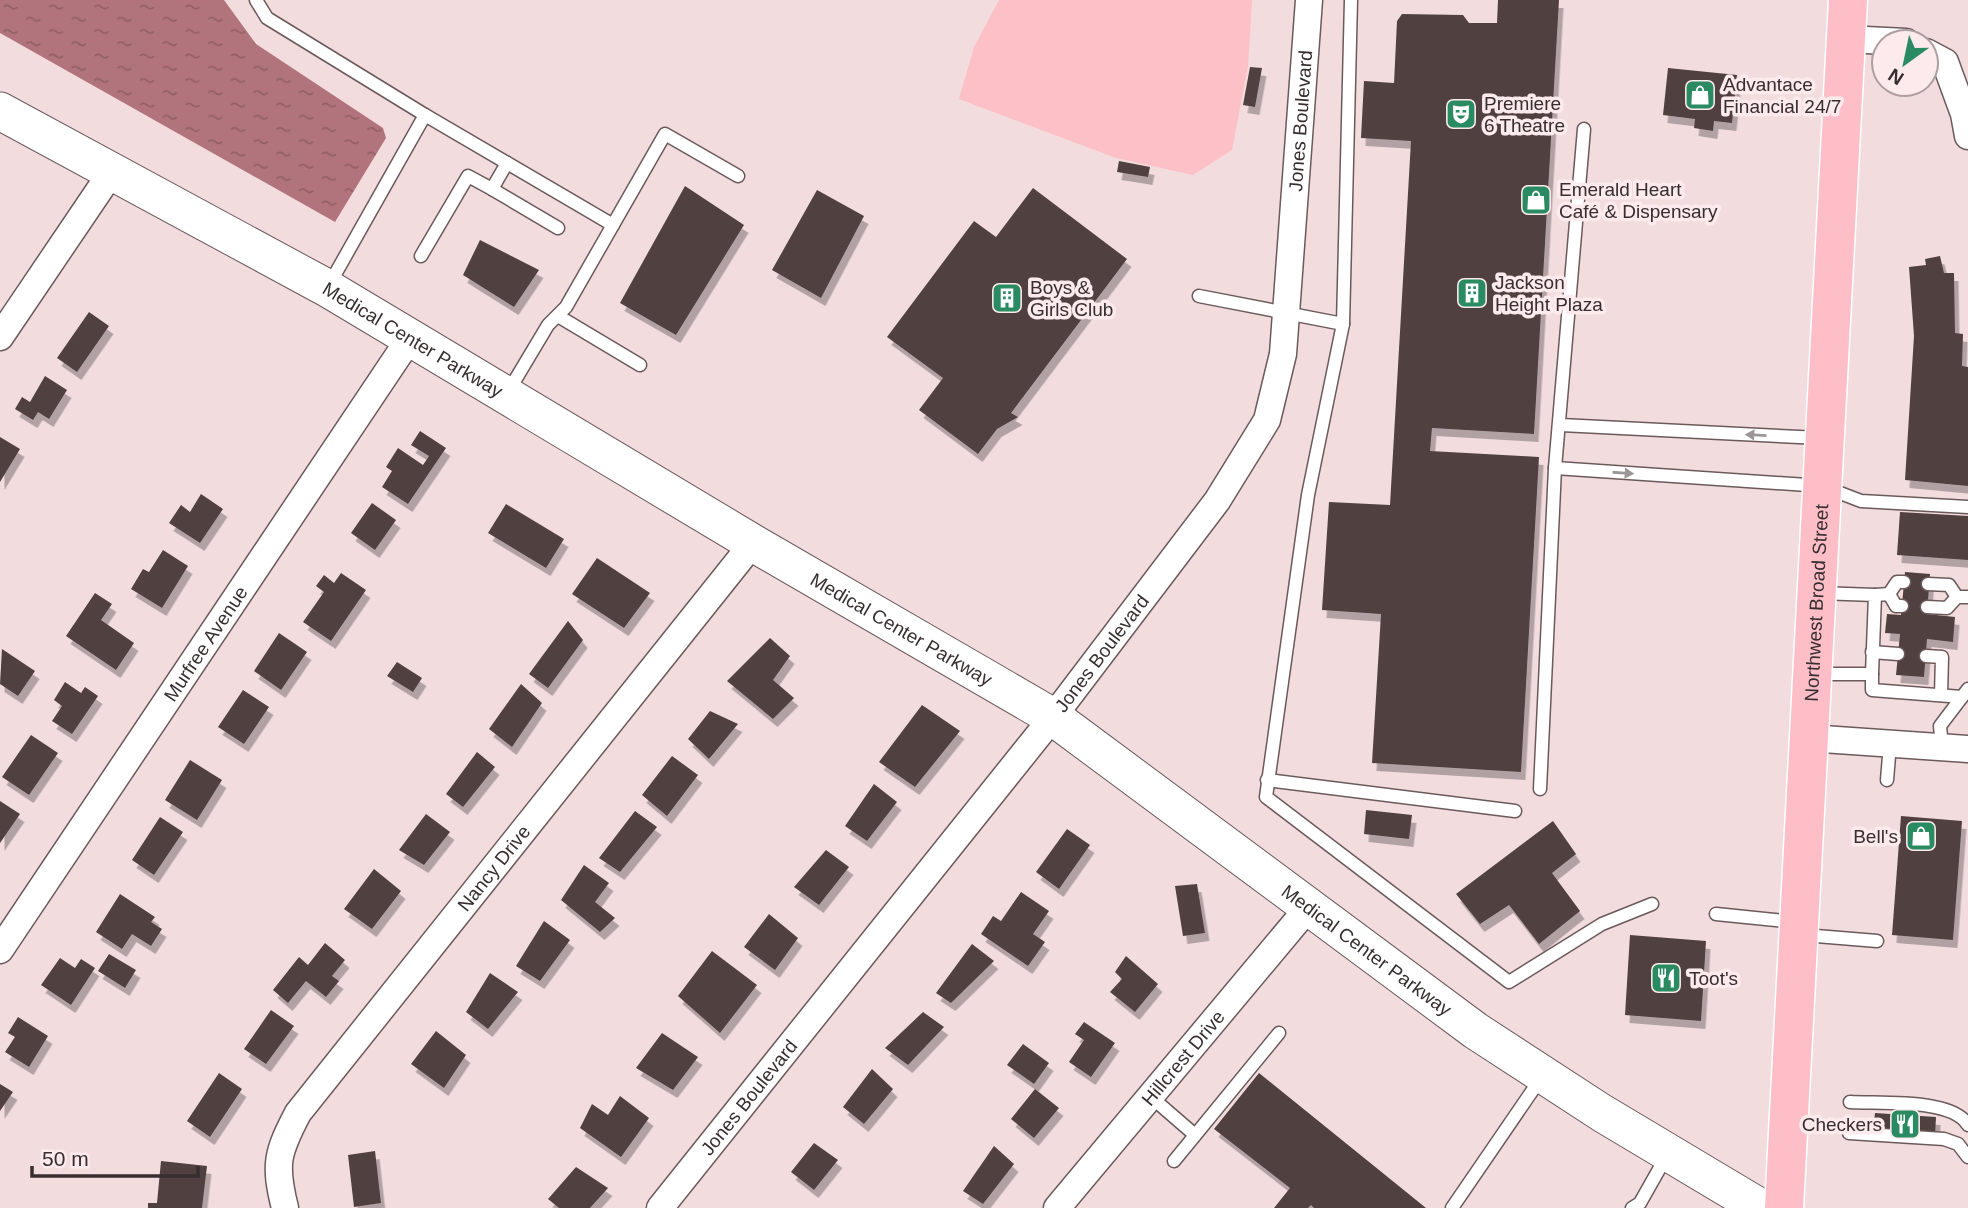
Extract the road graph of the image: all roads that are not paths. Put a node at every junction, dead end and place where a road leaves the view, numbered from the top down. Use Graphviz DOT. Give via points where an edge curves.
graph roads {
  1 [pos="256,0"];
  2 [pos="1310,0"];
  3 [pos="1351,0"];
  4 [pos="1848,0"];
  5 [pos="1846,39"];
  6 [pos="1870,40"];
  7 [pos="1940,59"];
  8 [pos="0,111"];
  9 [pos="425,115"];
  10 [pos="1584,129"];
  11 [pos="1968,136"];
  12 [pos="507,163"];
  13 [pos="113,170"];
  14 [pos="738,176"];
  15 [pos="492,189"];
  16 [pos="613,225"];
  17 [pos="558,228"];
  18 [pos="421,256"];
  19 [pos="327,288"];
  20 [pos="1199,296"];
  21 [pos="1287,314"];
  22 [pos="558,316"];
  23 [pos="1343,324"];
  24 [pos="0,337"];
  25 [pos="410,338"];
  26 [pos="640,365"];
  27 [pos="506,395"];
  28 [pos="1561,425"];
  29 [pos="1824,438"];
  30 [pos="1555,468"];
  31 [pos="1822,486"];
  32 [pos="1968,507"];
  33 [pos="752,543"];
  34 [pos="1904,582"];
  35 [pos="1928,584"];
  36 [pos="1816,592"];
  37 [pos="1889,594"];
  38 [pos="1875,595"];
  39 [pos="1963,597"];
  40 [pos="1902,606"];
  41 [pos="1927,607"];
  42 [pos="1872,652"];
  43 [pos="1898,654"];
  44 [pos="1926,656"];
  45 [pos="1812,674"];
  46 [pos="1872,674"];
  47 [pos="1965,693"];
  48 [pos="1941,695"];
  49 [pos="1053,717"];
  50 [pos="1808,738"];
  51 [pos="1890,744"];
  52 [pos="1955,748"];
  53 [pos="1267,780"];
  54 [pos="1887,780"];
  55 [pos="1540,789"];
  56 [pos="1515,811"];
  57 [pos="1652,904"];
  58 [pos="1308,908"];
  59 [pos="1716,914"];
  60 [pos="1798,928"];
  61 [pos="1877,941"];
  62 [pos="0,950"];
  63 [pos="1279,1033"];
  64 [pos="1543,1075"];
  65 [pos="1150,1096"];
  66 [pos="1850,1102"];
  67 [pos="1968,1125"];
  68 [pos="1849,1133"];
  69 [pos="1195,1135"];
  70 [pos="1668,1153"];
  71 [pos="1968,1157"];
  72 [pos="1174,1161"];
  73 [pos="1640,1206"];
  74 [pos="285,1208"];
  75 [pos="660,1208"];
  76 [pos="1057,1208"];
  77 [pos="1452,1208"];
  78 [pos="1761,1208"];
  79 [pos="1784,1208"];
  1 -- 9 [label="lane" via="267,18"];
  2 -- 21 [label="street, Jones Boulevard"];
  3 -- 23 [label="lane"];
  4 -- 5 [label="main road, Northwest Broad Street"];
  5 -- 6 [label="street"];
  5 -- 29 [label="main road, Northwest Broad Street"];
  7 -- 11 [label="street" via="1945,62"];
  8 -- 13 [label="main road, Medical Center Parkway"];
  9 -- 12 [label="lane"];
  9 -- 19 [label="lane"];
  10 -- 28 [label="lane"];
  12 -- 15 [label="lane"];
  12 -- 16 [label="lane"];
  13 -- 19 [label="main road, Medical Center Parkway"];
  13 -- 24 [label="street"];
  14 -- 16 [label="lane" via="665,134"];
  15 -- 17 [label="lane"];
  15 -- 18 [label="lane" via="468,176"];
  16 -- 22 [label="lane"];
  19 -- 25 [label="main road, Medical Center Parkway"];
  20 -- 21 [label="lane"];
  21 -- 23 [label="lane"];
  21 -- 49 [label="street, Jones Boulevard" via="1267,420 1217,501"];
  22 -- 26 [label="lane"];
  22 -- 27 [label="lane"];
  23 -- 53 [label="lane" via="1308,495"];
  25 -- 27 [label="main road, Medical Center Parkway"];
  25 -- 62 [label="street, Murfree Avenue"];
  27 -- 33 [label="main road, Medical Center Parkway"];
  29 -- 28 [label="lane, one-way"];
  28 -- 30 [label="lane"];
  29 -- 31 [label="main road, Northwest Broad Street"];
  30 -- 31 [label="lane, one-way"];
  30 -- 55 [label="lane"];
  31 -- 32 [label="lane" via="1861,501"];
  31 -- 36 [label="main road, Northwest Broad Street"];
  33 -- 49 [label="main road, Medical Center Parkway"];
  33 -- 74 [label="street, Nancy Drive" via="298,1113 282,1144 277,1175"];
  34 -- 37 [label="lane" via="1897,582"];
  35 -- 39 [label="lane" via="1949,585"];
  36 -- 38 [label="lane"];
  36 -- 45 [label="main road, Northwest Broad Street"];
  37 -- 38 [label="lane"];
  37 -- 40 [label="lane" via="1896,606"];
  38 -- 42 [label="lane"];
  39 -- 41 [label="lane" via="1947,608"];
  42 -- 43 [label="lane"];
  42 -- 46 [label="lane"];
  44 -- 48 [label="lane" via="1942,657"];
  45 -- 46 [label="lane"];
  45 -- 50 [label="main road, Northwest Broad Street"];
  46 -- 48 [label="lane" via="1872,690"];
  47 -- 48 [label="lane"];
  47 -- 52 [label="lane" via="1940,726"];
  49 -- 58 [label="main road, Medical Center Parkway"];
  49 -- 75 [label="street, Jones Boulevard"];
  50 -- 51 [label="street"];
  50 -- 60 [label="main road, Northwest Broad Street"];
  51 -- 52 [label="street"];
  51 -- 54 [label="lane"];
  53 -- 56 [label="lane"];
  53 -- 57 [label="lane" via="1266,797 1509,982 1602,924"];
  58 -- 64 [label="main road, Medical Center Parkway"];
  58 -- 65 [label="street, Hillcrest Drive"];
  59 -- 60 [label="lane"];
  60 -- 61 [label="lane"];
  60 -- 79 [label="main road, Northwest Broad Street"];
  63 -- 69 [label="lane"];
  64 -- 70 [label="main road, Medical Center Parkway"];
  64 -- 77 [label="lane"];
  65 -- 69 [label="lane"];
  65 -- 76 [label="street, Hillcrest Drive"];
  66 -- 67 [label="lane" via="1945,1108 1962,1115"];
  68 -- 71 [label="lane" via="1944,1139 1958,1144"];
  69 -- 72 [label="lane"];
  70 -- 73 [label="lane"];
  70 -- 78 [label="main road, Medical Center Parkway"];
}
